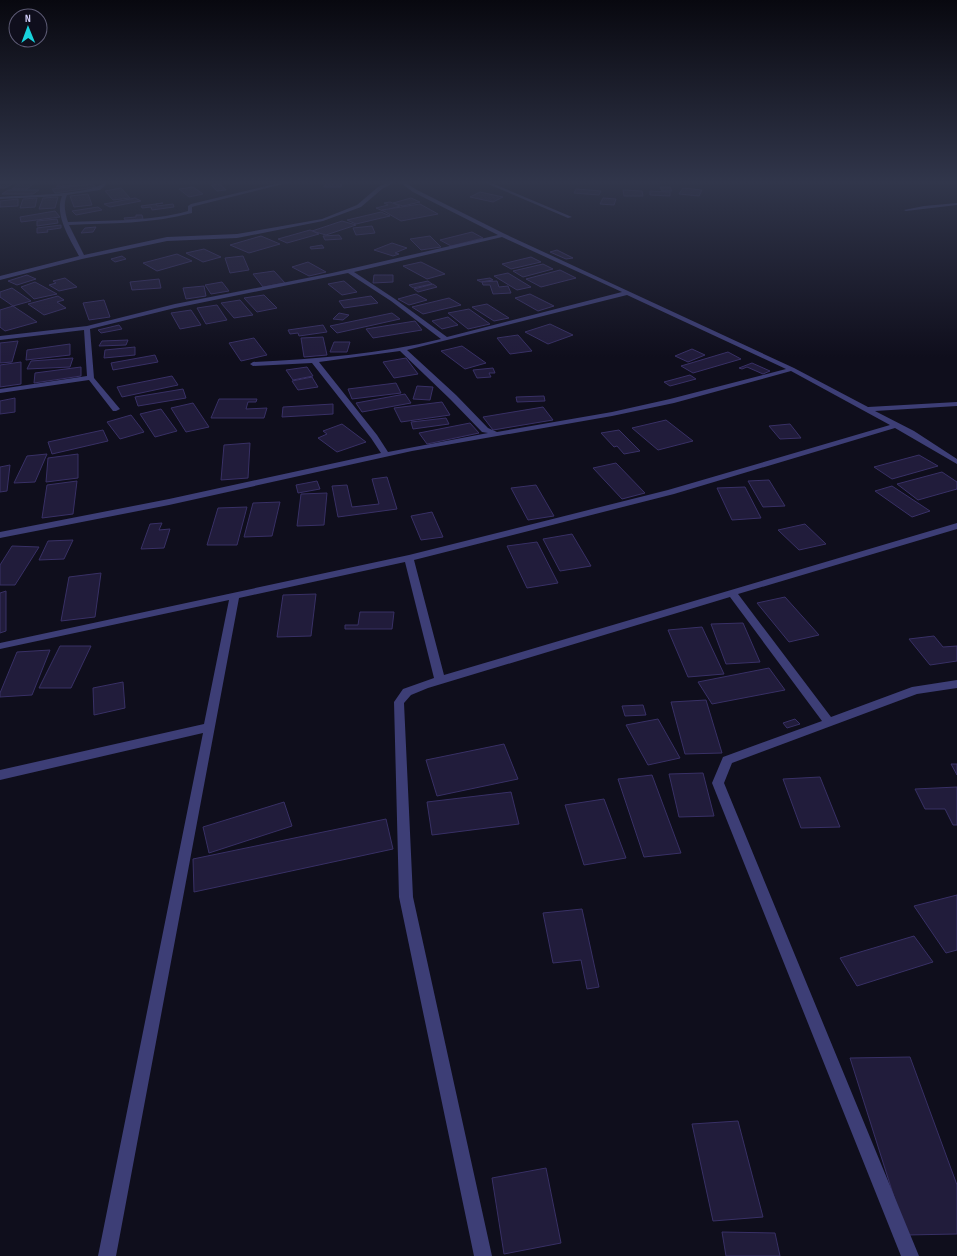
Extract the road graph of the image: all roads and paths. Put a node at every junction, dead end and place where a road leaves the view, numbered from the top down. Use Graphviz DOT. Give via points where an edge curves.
graph roads {
  1 [pos="73,240"];
  2 [pos="164,240"];
  3 [pos="487,240"];
  4 [pos="511,240"];
  5 [pos="82,258"];
  6 [pos="349,271"];
  7 [pos="0,278"];
  8 [pos="626,293"];
  9 [pos="87,328"];
  10 [pos="0,338"];
  11 [pos="445,339"];
  12 [pos="402,349"];
  13 [pos="314,361"];
  14 [pos="253,364"];
  15 [pos="792,369"];
  16 [pos="91,378"];
  17 [pos="0,391"];
  18 [pos="957,404"];
  19 [pos="116,408"];
  20 [pos="867,409"];
  21 [pos="896,425"];
  22 [pos="497,435"];
  23 [pos="386,455"];
  24 [pos="957,462"];
  25 [pos="957,526"];
  26 [pos="0,535"];
  27 [pos="409,558"];
  28 [pos="732,592"];
  29 [pos="235,595"];
  30 [pos="0,646"];
  31 [pos="440,680"];
  32 [pos="957,684"];
  33 [pos="829,722"];
  34 [pos="209,727"];
  35 [pos="0,775"];
  36 [pos="106,1256"];
  37 [pos="483,1256"];
  38 [pos="910,1256"];
  1 -- 5 [label="street"];
  2 -- 5 [label="street"];
  3 -- 6 [label="street"];
  4 -- 8 [label="street"];
  5 -- 7 [label="street"];
  6 -- 9 [label="street" via="169,308"];
  6 -- 11 [label="street"];
  8 -- 11 [label="street"];
  8 -- 15 [label="street"];
  9 -- 10 [label="street"];
  9 -- 16 [label="street"];
  11 -- 12 [label="street"];
  12 -- 13 [label="street"];
  12 -- 22 [label="street" via="485,430"];
  13 -- 14 [label="street"];
  13 -- 23 [label="street"];
  15 -- 20 [label="street"];
  15 -- 22 [label="street" via="619,413"];
  16 -- 17 [label="street"];
  16 -- 19 [label="street"];
  18 -- 20 [label="street"];
  20 -- 21 [label="street"];
  21 -- 24 [label="street"];
  21 -- 27 [label="street" via="671,492"];
  22 -- 23 [label="street"];
  23 -- 26 [label="street"];
  25 -- 28 [label="street"];
  27 -- 29 [label="street"];
  27 -- 31 [label="street"];
  28 -- 31 [label="street"];
  28 -- 33 [label="street"];
  29 -- 30 [label="street"];
  29 -- 34 [label="street"];
  31 -- 37 [label="street" via="407,692 399,702 406,897"];
  32 -- 33 [label="street" via="916,690"];
  33 -- 38 [label="street" via="727,760 718,783"];
  34 -- 35 [label="street"];
  34 -- 36 [label="street"];
}
